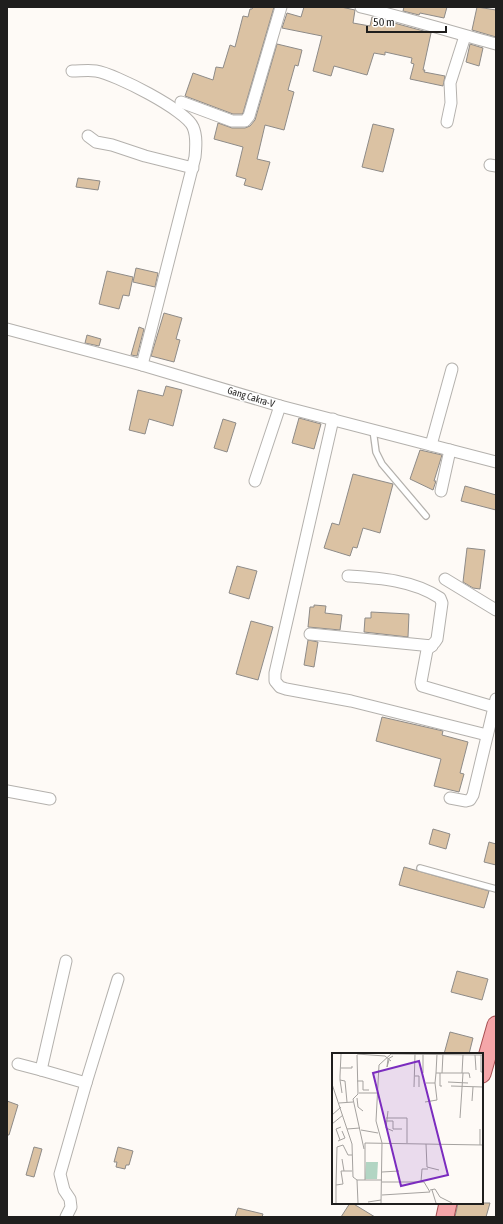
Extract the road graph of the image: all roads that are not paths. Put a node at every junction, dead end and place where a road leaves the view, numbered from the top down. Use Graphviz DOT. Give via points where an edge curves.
graph roads {
  1 [pos="281,7"];
  2 [pos="361,7"];
  3 [pos="464,36"];
  4 [pos="496,44"];
  5 [pos="72,71"];
  6 [pos="181,102"];
  7 [pos="447,122"];
  8 [pos="88,136"];
  9 [pos="192,168"];
  10 [pos="11,330"];
  11 [pos="142,365"];
  12 [pos="452,369"];
  13 [pos="280,406"];
  14 [pos="333,419"];
  15 [pos="373,430"];
  16 [pos="431,445"];
  17 [pos="450,450"];
  18 [pos="496,462"];
  19 [pos="255,481"];
  20 [pos="441,491"];
  21 [pos="426,516"];
  22 [pos="348,576"];
  23 [pos="445,579"];
  24 [pos="496,610"];
  25 [pos="310,634"];
  26 [pos="432,646"];
  27 [pos="495,703"];
  28 [pos="487,735"];
  29 [pos="7,791"];
  30 [pos="450,798"];
  31 [pos="50,799"];
  32 [pos="420,868"];
  33 [pos="496,890"];
  34 [pos="66,961"];
  35 [pos="118,979"];
  36 [pos="496,1025"];
  37 [pos="18,1064"];
  38 [pos="41,1070"];
  39 [pos="483,1070"];
  40 [pos="86,1083"];
  41 [pos="448,1204"];
  42 [pos="66,1217"];
  43 [pos="444,1217"];
  1 -- 6 [label="street" via="249,116 245,121 232,121"];
  2 -- 3 [label="street"];
  3 -- 4 [label="street"];
  3 -- 7 [label="street" via="450,83 451,103"];
  5 -- 9 [label="street" via="97,71 115,76 183,114 193,126 196,142"];
  8 -- 9 [label="street" via="96,142"];
  9 -- 11 [label="street"];
  10 -- 11 [label="street, Gang Cakra-V"];
  11 -- 13 [label="street, Gang Cakra-V"];
  12 -- 16 [label="street"];
  13 -- 14 [label="street, Gang Cakra-V"];
  13 -- 19 [label="street"];
  14 -- 15 [label="street, Gang Cakra-V"];
  14 -- 28 [label="street" via="275,681 286,689 352,701"];
  15 -- 16 [label="street, Gang Cakra-V"];
  15 -- 21 [label="lane" via="376,452 382,464"];
  16 -- 17 [label="street, Gang Cakra-V"];
  17 -- 18 [label="street, Gang Cakra-V"];
  17 -- 20 [label="street"];
  22 -- 26 [label="street" via="404,583 440,598 442,603 437,639"];
  23 -- 24 [label="street"];
  25 -- 26 [label="street"];
  26 -- 27 [label="street" via="428,650 422,686"];
  27 -- 28 [label="street"];
  28 -- 30 [label="street" via="473,795 466,801"];
  29 -- 31 [label="street"];
  32 -- 33 [label="lane"];
  34 -- 38 [label="street"];
  35 -- 40 [label="street"];
  36 -- 39 [label="main road"];
  37 -- 38 [label="street"];
  38 -- 40 [label="street"];
  40 -- 42 [label="street" via="60,1174 64,1190 70,1199"];
  41 -- 43 [label="main road"];
}
